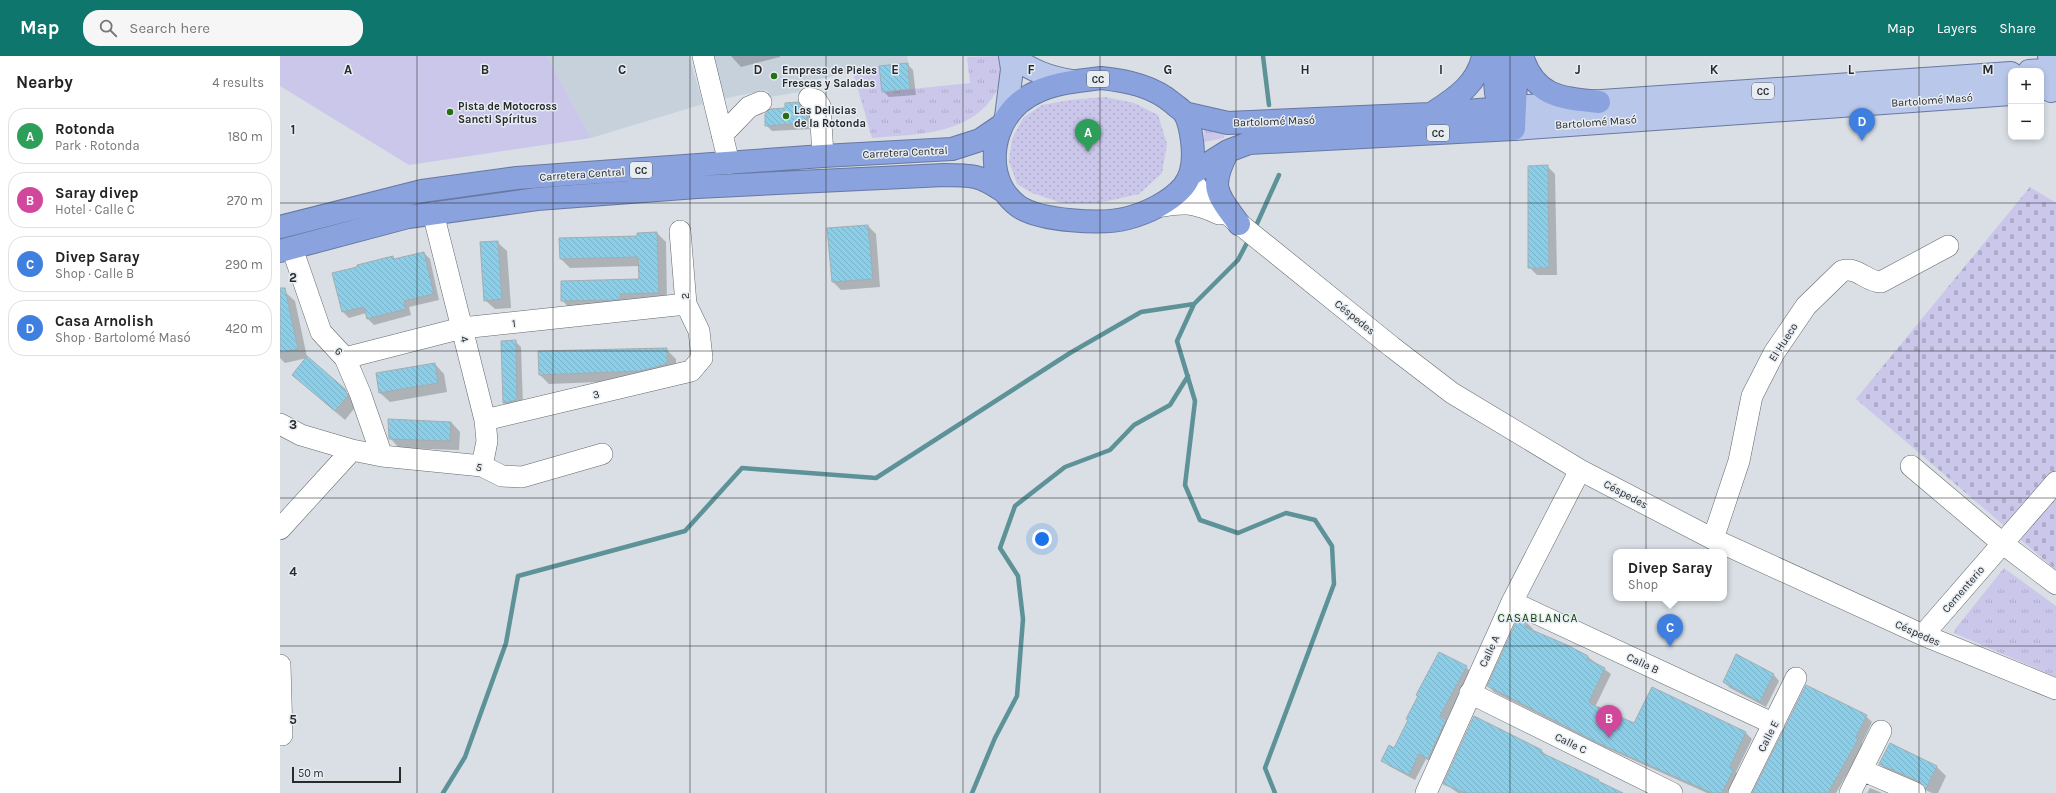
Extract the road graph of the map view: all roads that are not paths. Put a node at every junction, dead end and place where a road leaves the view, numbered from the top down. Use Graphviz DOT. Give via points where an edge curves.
graph roads {
  1 [pos="702,56"];
  2 [pos="1010,56"];
  3 [pos="1482,56"];
  4 [pos="1493,56"];
  5 [pos="1515,56"];
  6 [pos="1522,56"];
  7 [pos="2005,56"];
  8 [pos="2008,73"];
  9 [pos="1990,76"];
  10 [pos="1072,81"];
  11 [pos="2008,94"];
  12 [pos="809,98"];
  13 [pos="761,102"];
  14 [pos="1599,102"];
  15 [pos="1507,108"];
  16 [pos="1184,113"];
  17 [pos="1430,114"];
  18 [pos="1004,121"];
  19 [pos="1510,129"];
  20 [pos="722,136"];
  21 [pos="1228,151"];
  22 [pos="823,156"];
  23 [pos="730,163"];
  24 [pos="1189,176"];
  25 [pos="1003,191"];
  26 [pos="1156,207"];
  27 [pos="433,213"];
  28 [pos="1242,226"];
  29 [pos="280,227"];
  30 [pos="680,231"];
  31 [pos="1948,246"];
  32 [pos="286,249"];
  33 [pos="686,304"];
  34 [pos="462,328"];
  35 [pos="345,358"];
  36 [pos="702,358"];
  37 [pos="485,420"];
  38 [pos="280,424"];
  39 [pos="352,450"];
  40 [pos="602,454"];
  41 [pos="382,456"];
  42 [pos="482,466"];
  43 [pos="1911,466"];
  44 [pos="1580,470"];
  45 [pos="2056,482"];
  46 [pos="280,529"];
  47 [pos="1713,539"];
  48 [pos="2002,543"];
  49 [pos="2056,584"];
  50 [pos="1512,602"];
  51 [pos="1923,635"];
  52 [pos="280,665"];
  53 [pos="1796,678"];
  54 [pos="2056,689"];
  55 [pos="1470,693"];
  56 [pos="1774,724"];
  57 [pos="1881,731"];
  58 [pos="282,735"];
  59 [pos="1862,770"];
  60 [pos="1426,793"];
  61 [pos="1672,793"];
  62 [pos="1739,793"];
  63 [pos="1850,793"];
  64 [pos="1915,793"];
  1 -- 20 [label="street"];
  2 -- 10 [label="main road" via="1042,74"];
  2 -- 18 [label="main road" via="1011,81"];
  3 -- 17 [label="highway" via="1469,86 1454,100"];
  4 -- 15 [label="highway" via="1496,93"];
  5 -- 15 [label="highway"];
  6 -- 14 [label="highway" via="1531,77 1542,88 1559,98"];
  7 -- 9 [label="main road"];
  8 -- 9 [label="main road, Bartolomé Masó / CC"];
  9 -- 14 [label="main road, Bartolomé Masó / CC"];
  10 -- 16 [label="highway, CC" via="1101,78 1142,84 1166,97"];
  10 -- 18 [label="highway, CC" via="1042,88 1024,97"];
  11 -- 19 [label="main road, Bartolomé Masó / CC"];
  12 -- 22 [label="street" via="816,100 820,106"];
  13 -- 20 [label="street" via="749,107"];
  14 -- 15 [label="main road, Bartolomé Masó / CC"];
  15 -- 17 [label="highway, Bartolomé Masó / CC"];
  15 -- 19 [label="highway"];
  16 -- 17 [label="highway, Bartolomé Masó / CC" via="1228,122"];
  16 -- 24 [label="highway" via="1192,145"];
  18 -- 22 [label="highway, Carretera Central / CC" via="980,140 952,149"];
  18 -- 25 [label="highway, CC" via="995,144 995,171"];
  19 -- 21 [label="highway, Bartolomé Masó / CC" via="1249,144"];
  20 -- 23 [label="street"];
  21 -- 24 [label="highway, Bartolomé Masó / CC"];
  21 -- 28 [label="highway" via="1216,177 1217,186 1220,198"];
  22 -- 23 [label="highway, Carretera Central / CC"];
  23 -- 29 [label="highway, Carretera Central / CC" via="517,178 422,191"];
  24 -- 26 [label="highway, CC" via="1176,193"];
  24 -- 28 [label="street, Céspedes" via="1200,192"];
  25 -- 26 [label="highway, CC" via="1019,206 1043,216 1090,221 1127,218"];
  25 -- 27 [label="highway, Carretera Central / CC" via="988,181 972,175 944,175 697,187 537,199"];
  26 -- 28 [label="street, Céspedes" via="1181,203 1199,205"];
  27 -- 32 [label="highway, Carretera Central / CC" via="408,217"];
  27 -- 34 [label="street, 4"];
  28 -- 44 [label="street, Céspedes" via="1452,393"];
  30 -- 33 [label="street, 2"];
  31 -- 47 [label="street, El Hueco" via="1882,282 1871,280 1849,268 1842,271 1806,306 1774,353 1752,396 1739,461"];
  32 -- 35 [label="street, 6" via="321,332"];
  33 -- 34 [label="street, 1"];
  33 -- 36 [label="street, 2" via="699,331"];
  34 -- 35 [label="street, 1"];
  34 -- 37 [label="street, 4"];
  35 -- 41 [label="street, 6"];
  36 -- 37 [label="street, 3" via="691,371"];
  37 -- 42 [label="street, 4" via="487,442"];
  38 -- 39 [label="street, 5" via="301,435"];
  39 -- 41 [label="street, 5"];
  39 -- 46 [label="street"];
  40 -- 42 [label="street, 5" via="522,477 502,476"];
  41 -- 42 [label="street, 5"];
  43 -- 48 [label="street"];
  44 -- 47 [label="street, Céspedes"];
  44 -- 50 [label="street, Calle A"];
  45 -- 48 [label="street, Cementerio"];
  47 -- 51 [label="street, Céspedes"];
  48 -- 49 [label="street"];
  48 -- 51 [label="street, Cementerio"];
  50 -- 55 [label="street, Calle A"];
  50 -- 56 [label="street, Calle B"];
  51 -- 54 [label="street, Céspedes"];
  52 -- 58 [label="street"];
  53 -- 56 [label="street, Calle E"];
  55 -- 60 [label="street, Calle A"];
  55 -- 61 [label="street, Calle C"];
  56 -- 62 [label="street, Calle E"];
  57 -- 59 [label="street"];
  59 -- 63 [label="street"];
  59 -- 64 [label="street"];
}
